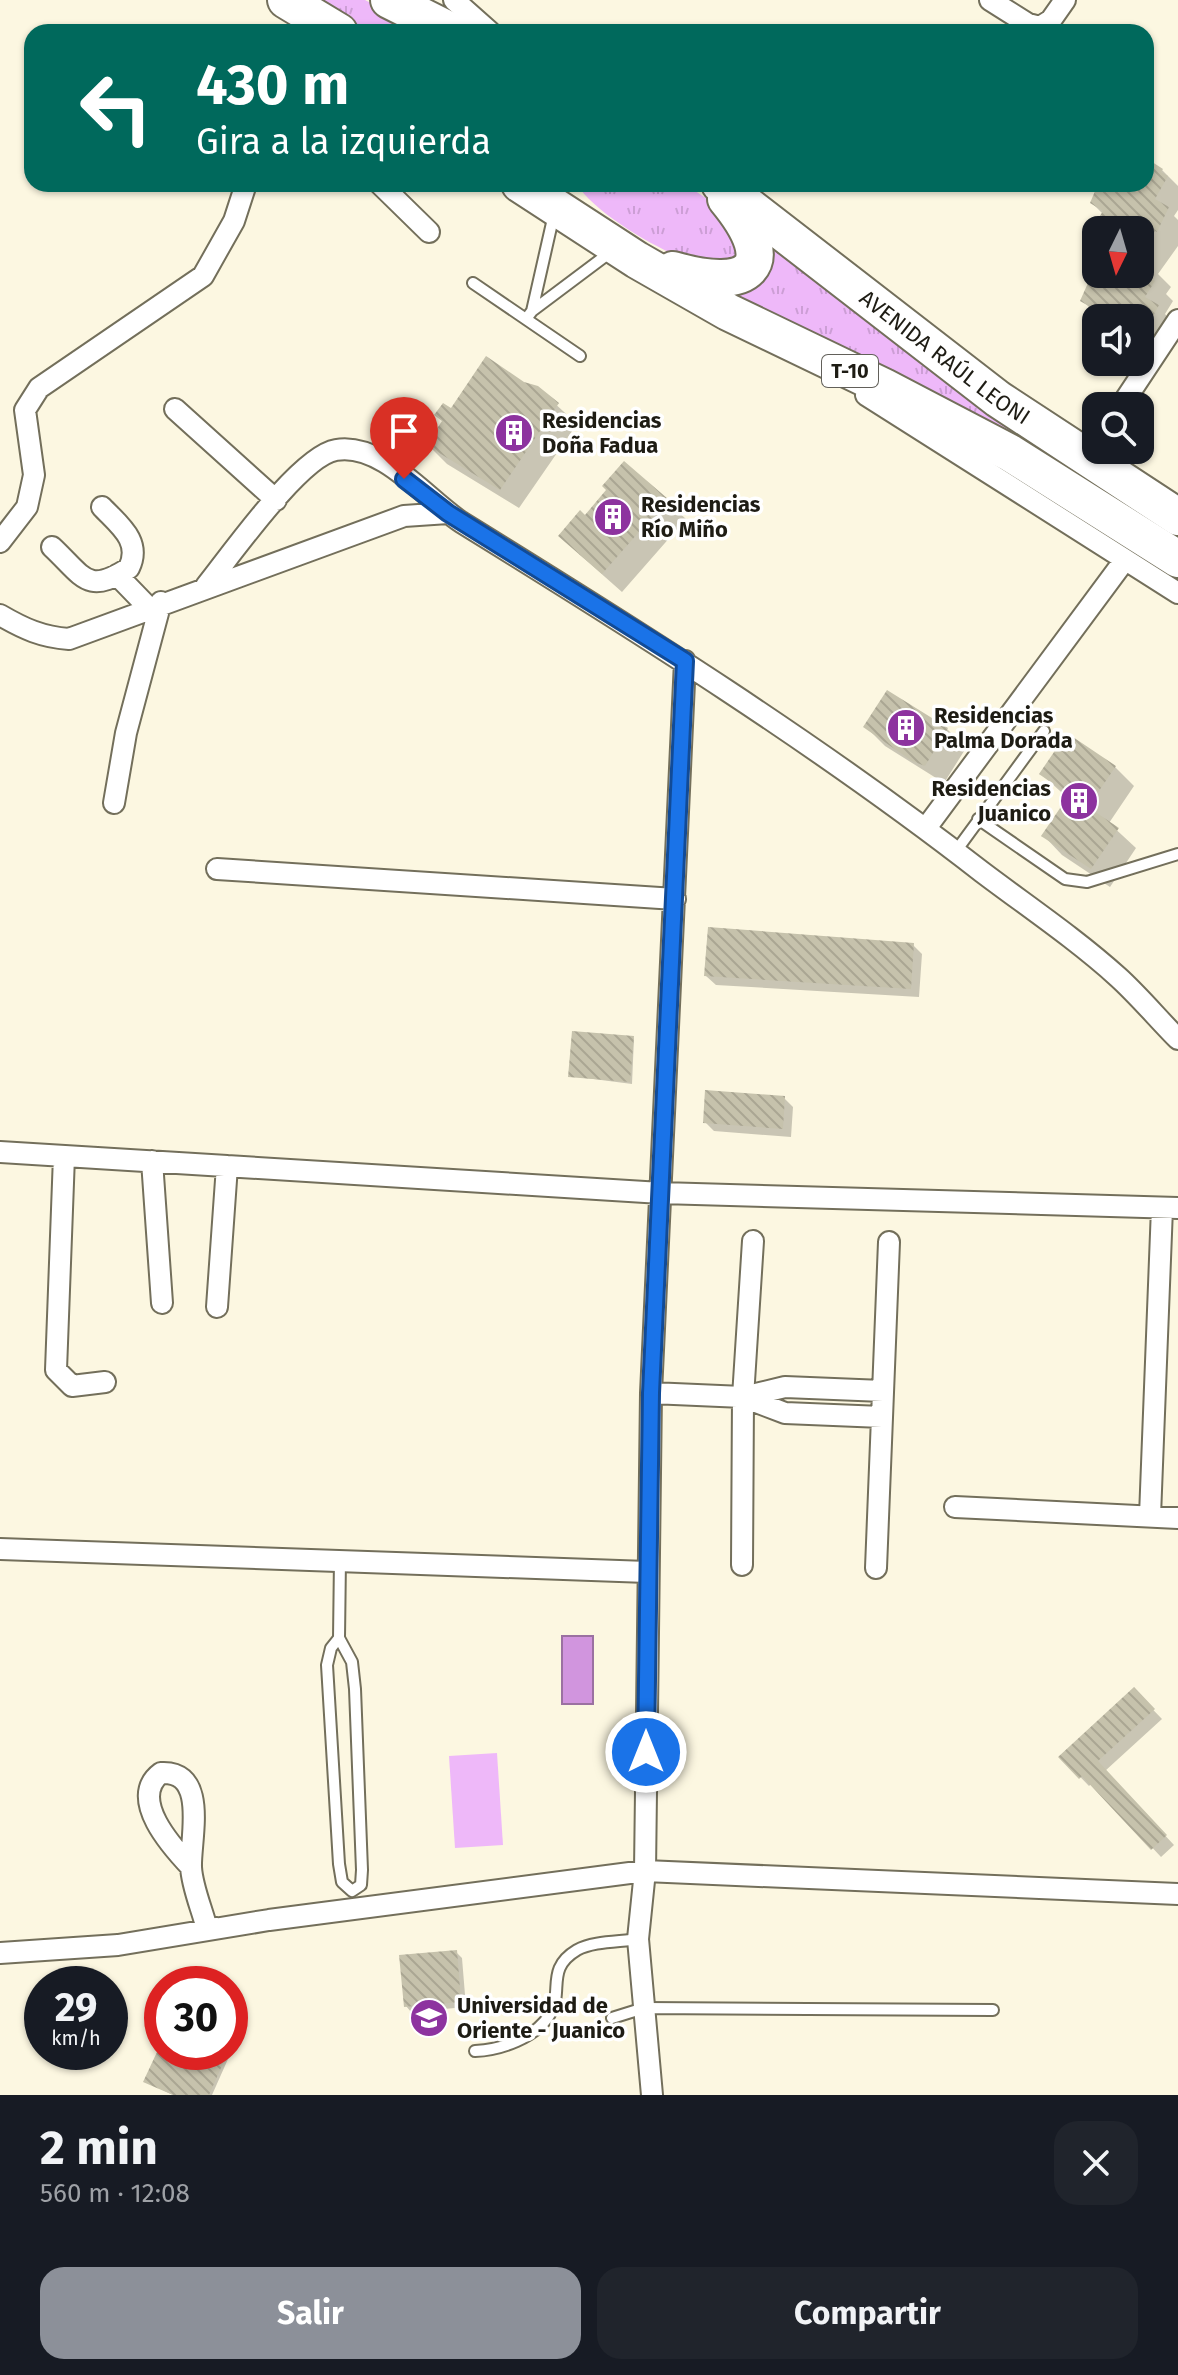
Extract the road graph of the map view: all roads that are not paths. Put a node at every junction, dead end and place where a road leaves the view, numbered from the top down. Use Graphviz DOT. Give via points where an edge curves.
graph roads {
  1 [pos="286,0"];
  2 [pos="389,0"];
  3 [pos="454,0"];
  4 [pos="990,0"];
  5 [pos="1065,0"];
  6 [pos="326,24"];
  7 [pos="437,24"];
  8 [pos="481,24"];
  9 [pos="1028,24"];
  10 [pos="1045,24"];
  11 [pos="243,192"];
  12 [pos="388,192"];
  13 [pos="722,192"];
  14 [pos="727,192"];
  15 [pos="559,196"];
  16 [pos="429,232"];
  17 [pos="616,247"];
  18 [pos="473,283"];
  19 [pos="529,315"];
  20 [pos="1178,320"];
  21 [pos="801,348"];
  22 [pos="580,356"];
  23 [pos="1130,392"];
  24 [pos="175,409"];
  25 [pos="1082,445"];
  26 [pos="1110,464"];
  27 [pos="276,500"];
  28 [pos="102,507"];
  29 [pos="448,513"];
  30 [pos="1178,517"];
  31 [pos="0,542"];
  32 [pos="52,547"];
  33 [pos="1178,559"];
  34 [pos="1124,561"];
  35 [pos="117,575"];
  36 [pos="206,586"];
  37 [pos="1178,593"];
  38 [pos="155,605"];
  39 [pos="0,615"];
  40 [pos="685,661"];
  41 [pos="1044,731"];
  42 [pos="114,803"];
  43 [pos="978,819"];
  44 [pos="926,828"];
  45 [pos="956,851"];
  46 [pos="1178,854"];
  47 [pos="217,869"];
  48 [pos="675,899"];
  49 [pos="1178,1039"];
  50 [pos="0,1152"];
  51 [pos="64,1156"];
  52 [pos="152,1161"];
  53 [pos="227,1166"];
  54 [pos="661,1193"];
  55 [pos="1170,1208"];
  56 [pos="753,1241"];
  57 [pos="889,1242"];
  58 [pos="162,1303"];
  59 [pos="217,1307"];
  60 [pos="105,1382"];
  61 [pos="883,1391"];
  62 [pos="651,1393"];
  63 [pos="743,1397"];
  64 [pos="882,1417"];
  65 [pos="955,1507"];
  66 [pos="1150,1516"];
  67 [pos="1178,1518"];
  68 [pos="0,1549"];
  69 [pos="340,1559"];
  70 [pos="742,1565"];
  71 [pos="876,1568"];
  72 [pos="647,1572"];
  73 [pos="339,1638"];
  74 [pos="191,1867"];
  75 [pos="645,1871"];
  76 [pos="1178,1894"];
  77 [pos="217,1928"];
  78 [pos="638,1939"];
  79 [pos="0,1953"];
  80 [pos="644,2008"];
  81 [pos="993,2010"];
  82 [pos="612,2018"];
  83 [pos="475,2051"];
  84 [pos="652,2095"];
  1 -- 6 [label="highway"];
  2 -- 7 [label="highway"];
  3 -- 8 [label="street"];
  4 -- 9 [label="street"];
  5 -- 10 [label="street"];
  11 -- 31 [label="street" via="234,221 203,276 39,388 25,410 34,475 27,507"];
  12 -- 16 [label="street"];
  13 -- 17 [label="highway" via="752,235 754,261 745,273 708,278"];
  14 -- 25 [label="highway, AVENIDA RAÚL LEONI" via="998,399"];
  15 -- 17 [label="highway, AVENIDA RAÚL LEONI / T-10"];
  15 -- 19 [label="lane"];
  17 -- 19 [label="lane"];
  17 -- 21 [label="highway, AVENIDA RAÚL LEONI / T-10"];
  18 -- 19 [label="lane"];
  19 -- 22 [label="lane"];
  20 -- 23 [label="street"];
  21 -- 33 [label="highway, AVENIDA RAÚL LEONI / T-10" via="1010,453"];
  21 -- 34 [label="street, AVENIDA RAÚL LEONI" via="839,378"];
  24 -- 27 [label="street"];
  26 -- 30 [label="highway, AVENIDA RAÚL LEONI"];
  27 -- 29 [label="street" via="315,458 337,449 359,451 383,462"];
  27 -- 36 [label="street"];
  28 -- 35 [label="street" via="134,546 129,568"];
  29 -- 36 [label="street" via="404,516"];
  29 -- 40 [label="street"];
  32 -- 35 [label="street" via="87,580 105,583"];
  34 -- 37 [label="street, AVENIDA RAÚL LEONI"];
  34 -- 44 [label="street"];
  35 -- 38 [label="street"];
  36 -- 38 [label="street"];
  38 -- 39 [label="street" via="69,639 47,638"];
  38 -- 42 [label="street"];
  40 -- 44 [label="street"];
  40 -- 48 [label="street"];
  41 -- 43 [label="lane"];
  43 -- 45 [label="lane"];
  43 -- 46 [label="lane" via="1075,882"];
  44 -- 45 [label="street"];
  45 -- 49 [label="street" via="1118,977"];
  47 -- 48 [label="street"];
  48 -- 54 [label="street"];
  50 -- 51 [label="street"];
  51 -- 52 [label="street"];
  51 -- 60 [label="street" via="53,1358 62,1380 72,1386"];
  52 -- 53 [label="street"];
  52 -- 58 [label="street"];
  53 -- 54 [label="street"];
  53 -- 59 [label="street"];
  54 -- 55 [label="street"];
  54 -- 62 [label="street"];
  55 -- 66 [label="street"];
  56 -- 63 [label="street"];
  57 -- 61 [label="street"];
  61 -- 63 [label="street" via="785,1387"];
  61 -- 64 [label="street"];
  62 -- 63 [label="street"];
  62 -- 72 [label="street"];
  63 -- 64 [label="street" via="785,1413"];
  63 -- 70 [label="street"];
  64 -- 71 [label="street"];
  65 -- 66 [label="street"];
  66 -- 67 [label="street"];
  68 -- 69 [label="street"];
  69 -- 72 [label="street"];
  69 -- 73 [label="lane"];
  72 -- 75 [label="street"];
  73 -- 73 [label="lane" via="352,1662 355,1689 362,1870 361,1885 352,1891 342,1882 339,1864 327,1679 331,1648"];
  74 -- 77 [label="street" via="207,1929"];
  75 -- 76 [label="street" via="1071,1882"];
  75 -- 77 [label="street"];
  75 -- 78 [label="street"];
  77 -- 79 [label="street" via="118,1945"];
  78 -- 80 [label="street"];
  78 -- 83 [label="lane" via="580,1948 557,1969 551,2013 538,2027 496,2050"];
  80 -- 81 [label="lane"];
  80 -- 82 [label="lane"];
  80 -- 84 [label="street"];
}
